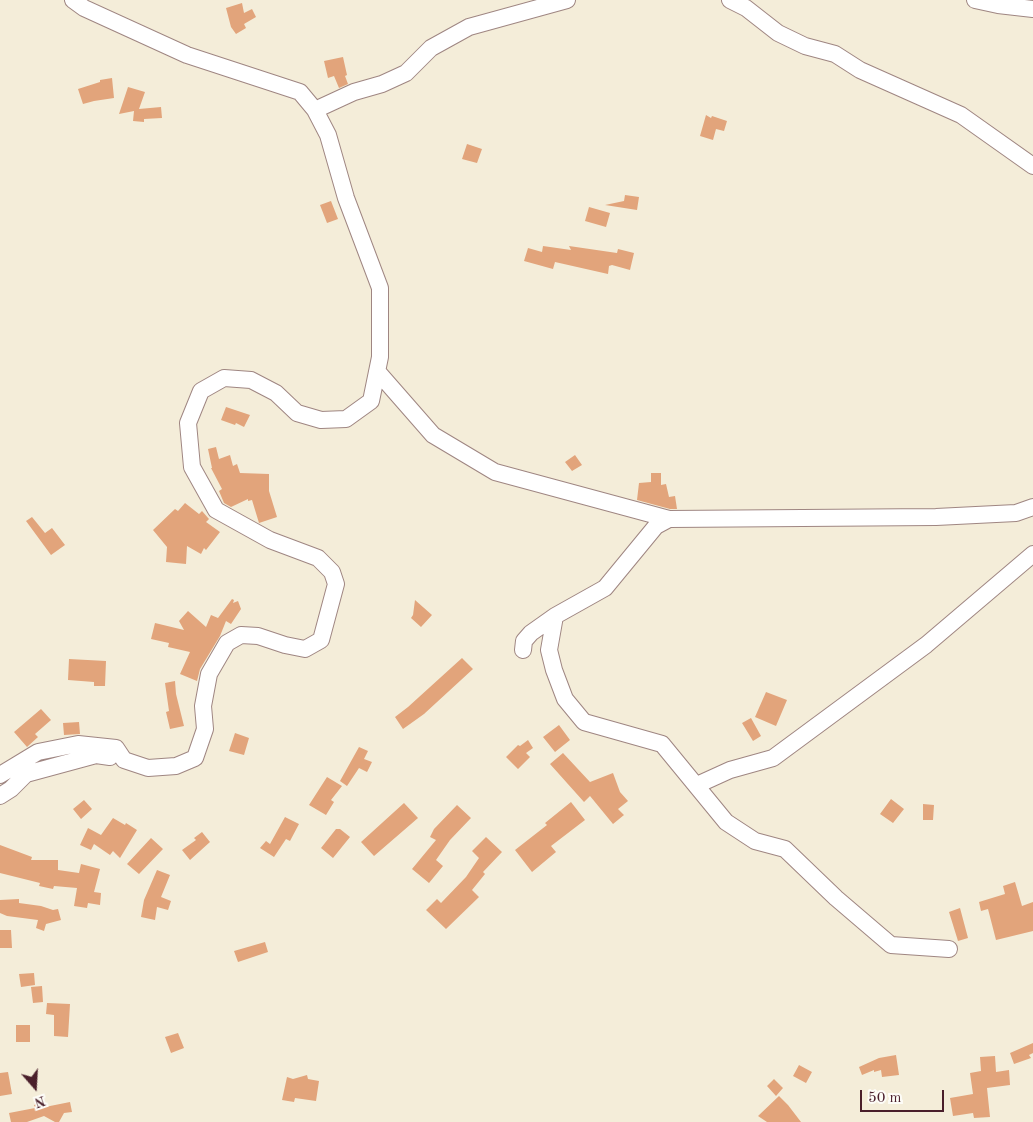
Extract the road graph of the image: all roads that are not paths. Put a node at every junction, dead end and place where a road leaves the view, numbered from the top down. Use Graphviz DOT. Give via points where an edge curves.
graph roads {
  1 [pos="73,0"];
  2 [pos="567,0"];
  3 [pos="730,0"];
  4 [pos="974,0"];
  5 [pos="1033,9"];
  6 [pos="315,110"];
  7 [pos="1033,166"];
  8 [pos="378,371"];
  9 [pos="1033,507"];
  10 [pos="669,519"];
  11 [pos="1033,554"];
  12 [pos="555,616"];
  13 [pos="523,650"];
  14 [pos="124,760"];
  15 [pos="0,775"];
  16 [pos="697,785"];
  17 [pos="0,796"];
  18 [pos="950,949"];
  1 -- 6 [label="street" via="187,55 300,92"];
  2 -- 6 [label="street" via="469,28 431,48 406,73"];
  3 -- 7 [label="street" via="778,33 805,46 834,54 860,70 961,116"];
  4 -- 5 [label="street"];
  6 -- 8 [label="street" via="328,135 346,198 380,288"];
  8 -- 10 [label="street" via="433,435 495,472"];
  8 -- 14 [label="street" via="371,400 346,419 321,420 297,412 276,393 251,380 224,378 201,391 188,423 192,467 216,510 270,540 318,558 332,572 336,584 321,640 305,649 258,636 241,635 227,643 209,674 203,706 205,729 195,758 176,766 148,768"];
  9 -- 10 [label="street" via="1016,513 936,517"];
  10 -- 12 [label="street" via="656,526 606,588"];
  11 -- 16 [label="street" via="926,645 773,758 730,770"];
  12 -- 13 [label="street" via="530,633 524,641"];
  12 -- 16 [label="street" via="549,650 565,699 584,722 662,744"];
  14 -- 15 [label="street" via="116,748 78,744 38,752"];
  14 -- 17 [label="street" via="96,755 26,774"];
  16 -- 18 [label="street" via="726,822 756,841 785,849 891,946"];
}
